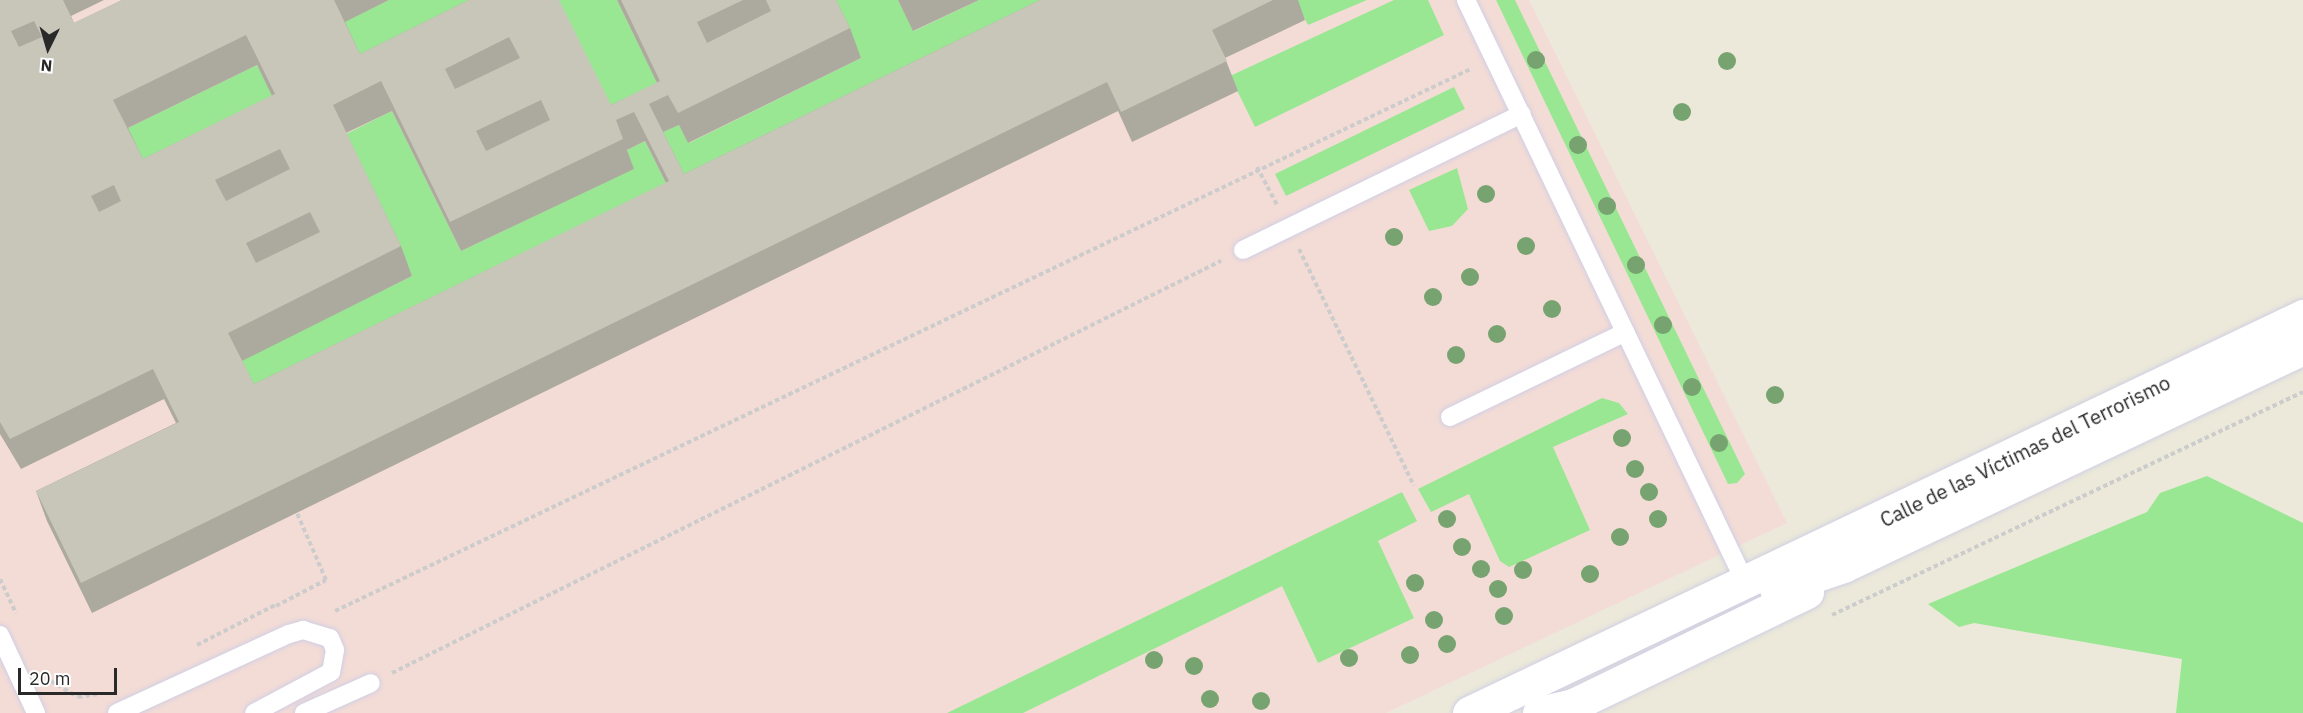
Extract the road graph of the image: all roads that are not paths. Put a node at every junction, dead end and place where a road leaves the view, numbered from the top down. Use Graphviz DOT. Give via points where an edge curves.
graph roads {
  1 [pos="1466,0"];
  2 [pos="1522,114"];
  3 [pos="1243,250"];
  4 [pos="2303,316"];
  5 [pos="1626,332"];
  6 [pos="2303,348"];
  7 [pos="1450,417"];
  8 [pos="1843,566"];
  9 [pos="1746,584"];
  10 [pos="0,635"];
  11 [pos="371,683"];
  12 [pos="36,713"];
  13 [pos="117,713"];
  14 [pos="254,713"];
  15 [pos="304,713"];
  16 [pos="1469,713"];
  17 [pos="1537,713"];
  1 -- 2 [label="lane"];
  2 -- 3 [label="lane"];
  2 -- 5 [label="lane"];
  4 -- 9 [label="street, Calle de las Víctimas del Terrorismo"];
  5 -- 7 [label="lane"];
  5 -- 9 [label="lane"];
  6 -- 8 [label="street, Calle de las Víctimas del Terrorismo"];
  8 -- 9 [label="street, Calle de las Víctimas del Terrorismo" via="1779,590"];
  8 -- 17 [label="street, Calle de las Víctimas del Terrorismo" via="1814,589 1573,705"];
  9 -- 16 [label="street, Calle de las Víctimas del Terrorismo"];
  9 -- 17 [label="street, Calle de las Víctimas del Terrorismo" via="1727,615 1573,687"];
  10 -- 12 [label="lane"];
  11 -- 15 [label="lane"];
  13 -- 14 [label="lane" via="289,634 303,630 330,638 336,650 331,672"];
}
